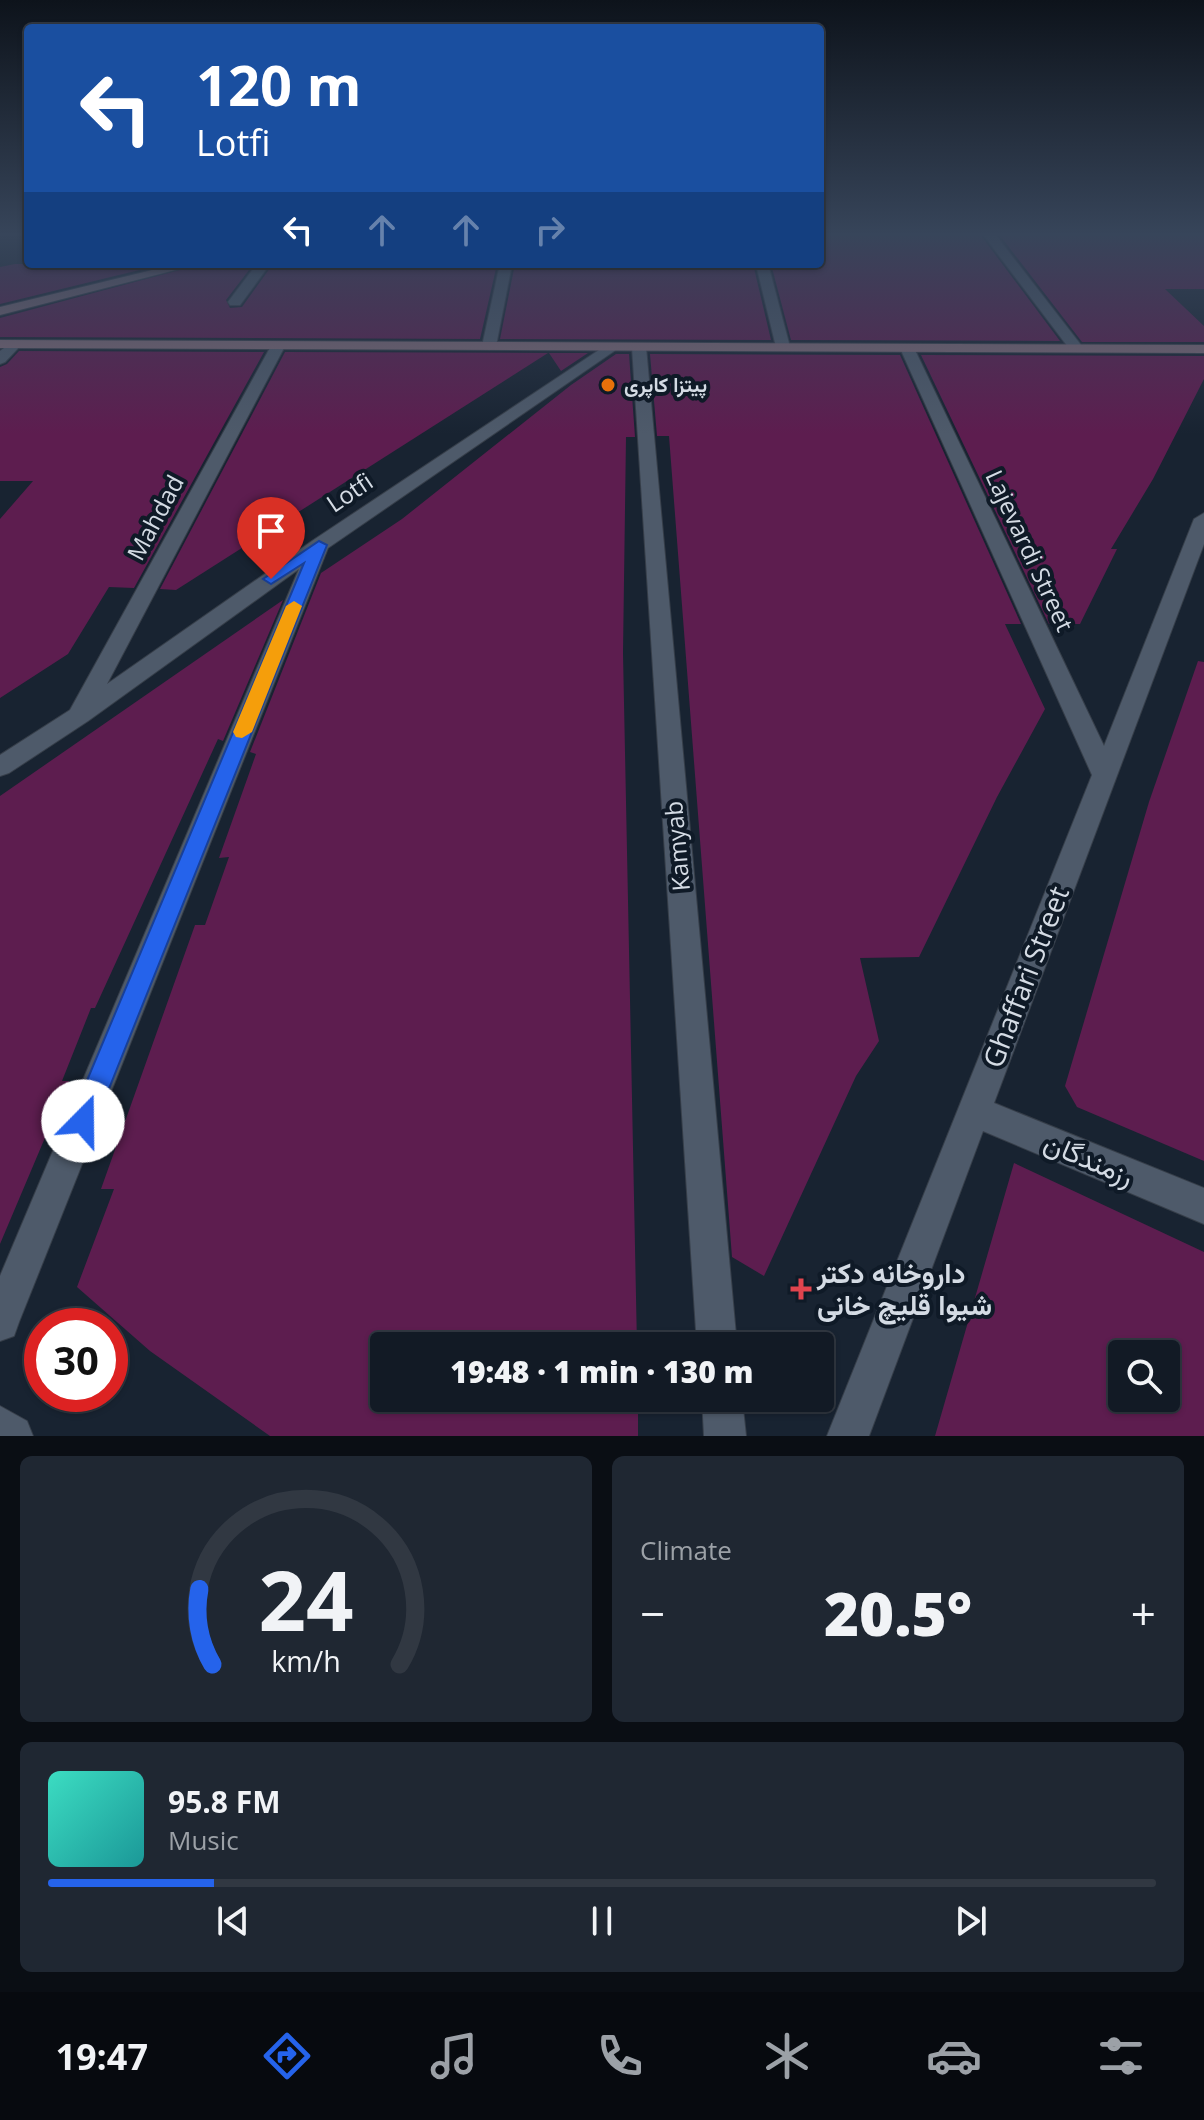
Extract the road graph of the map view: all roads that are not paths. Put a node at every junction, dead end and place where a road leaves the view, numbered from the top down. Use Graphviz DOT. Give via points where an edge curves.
graph roads {
  1 [pos="45,300"];
  2 [pos="499,300"];
  3 [pos="771,300"];
  4 [pos="1039,300"];
  5 [pos="0,311"];
  6 [pos="7,344"];
  7 [pos="278,346"];
  8 [pos="489,346"];
  9 [pos="626,347"];
  10 [pos="783,347"];
  11 [pos="907,348"];
  12 [pos="1076,348"];
  13 [pos="1204,349"];
  14 [pos="0,359"];
  15 [pos="1204,519"];
  16 [pos="319,545"];
  17 [pos="80,715"];
  18 [pos="0,767"];
  19 [pos="1105,775"];
  20 [pos="974,1111"];
  21 [pos="1204,1206"];
  22 [pos="0,1322"];
  23 [pos="716,1332"];
  24 [pos="723,1412"];
  25 [pos="0,1427"];
  26 [pos="12,1436"];
  27 [pos="725,1436"];
  28 [pos="848,1436"];
  1 -- 5 [label="street"];
  2 -- 8 [label="street"];
  3 -- 10 [label="street"];
  4 -- 12 [label="street"];
  6 -- 7 [label="street"];
  6 -- 14 [label="street"];
  7 -- 8 [label="street"];
  7 -- 17 [label="street, Mahdad"];
  8 -- 9 [label="street"];
  9 -- 10 [label="street"];
  9 -- 16 [label="street, Lotfi"];
  9 -- 23 [label="street, Kamyab"];
  10 -- 11 [label="street"];
  11 -- 12 [label="street"];
  11 -- 19 [label="street, Lajevardi Street"];
  12 -- 13 [label="street"];
  15 -- 19 [label="street, Ghaffari Street"];
  16 -- 17 [label="street, Lotfi"];
  16 -- 22 [label="street"];
  17 -- 18 [label="street, Lotfi"];
  19 -- 20 [label="street, Ghaffari Street"];
  20 -- 21 [label="street, رزمندگان"];
  20 -- 28 [label="street, Ghaffari Street"];
  24 -- 27 [label="street"];
  25 -- 26 [label="street"];
}
